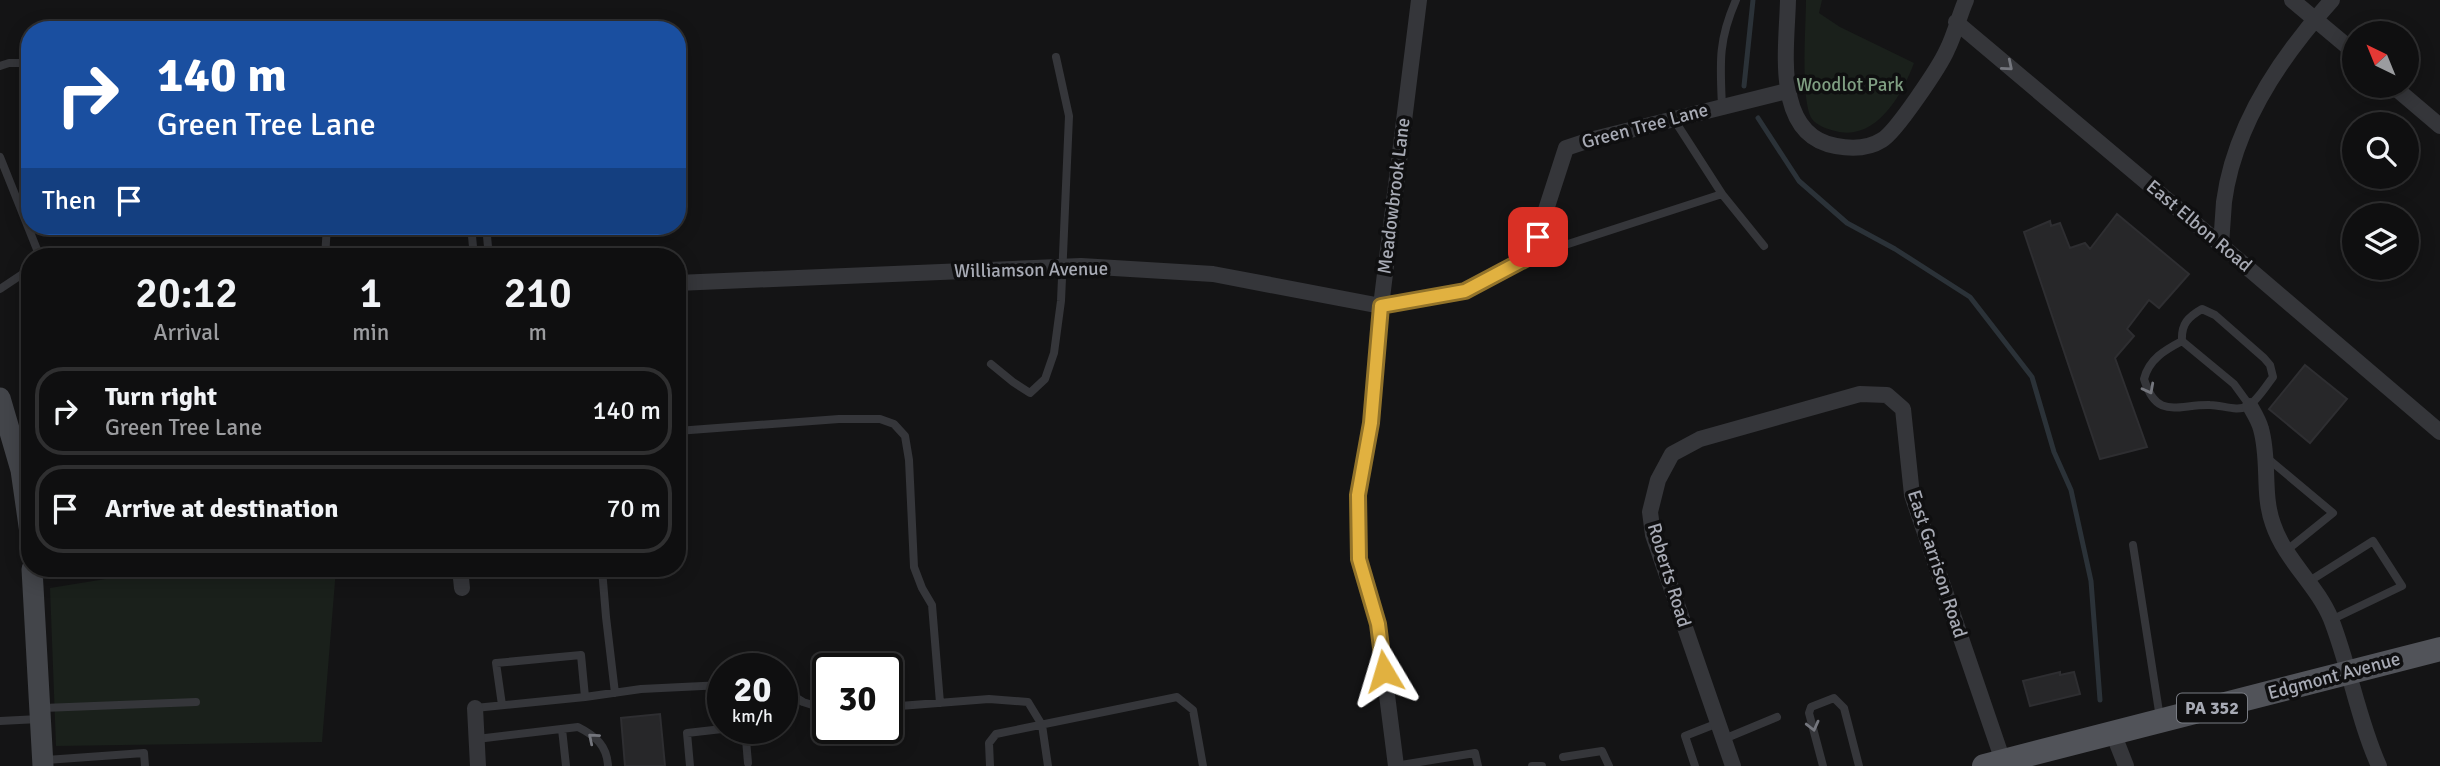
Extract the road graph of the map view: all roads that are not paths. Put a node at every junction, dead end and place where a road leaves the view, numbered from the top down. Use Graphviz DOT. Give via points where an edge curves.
graph roads {
  1 [pos="1419,0"];
  2 [pos="1736,0"];
  3 [pos="1788,0"];
  4 [pos="1966,0"];
  5 [pos="2292,0"];
  6 [pos="2332,0"];
  7 [pos="2315,19"];
  8 [pos="1956,22"];
  9 [pos="2342,42"];
  10 [pos="1056,57"];
  11 [pos="21,63"];
  12 [pos="0,66"];
  13 [pos="1787,91"];
  14 [pos="2407,98"];
  15 [pos="1722,106"];
  16 [pos="1673,118"];
  17 [pos="2440,125"];
  18 [pos="0,157"];
  19 [pos="1722,194"];
  20 [pos="21,210"];
  21 [pos="2221,245"];
  22 [pos="1764,246"];
  23 [pos="1531,256"];
  24 [pos="1062,267"];
  25 [pos="21,276"];
  26 [pos="686,283"];
  27 [pos="0,289"];
  28 [pos="1381,306"];
  29 [pos="2182,341"];
  30 [pos="991,364"];
  31 [pos="1860,394"];
  32 [pos="0,398"];
  33 [pos="2250,405"];
  34 [pos="686,430"];
  35 [pos="2440,432"];
  36 [pos="2265,456"];
  37 [pos="21,470"];
  38 [pos="2133,545"];
  39 [pos="2286,551"];
  40 [pos="32,577"];
  41 [pos="461,577"];
  42 [pos="603,577"];
  43 [pos="2308,582"];
  44 [pos="462,588"];
  45 [pos="2331,620"];
  46 [pos="2440,649"];
  47 [pos="2348,673"];
  48 [pos="707,686"];
  49 [pos="615,693"];
  50 [pos="585,696"];
  51 [pos="196,702"];
  52 [pos="940,703"];
  53 [pos="502,705"];
  54 [pos="903,705"];
  55 [pos="475,708"];
  56 [pos="40,713"];
  57 [pos="1777,717"];
  58 [pos="0,721"];
  59 [pos="2160,721"];
  60 [pos="1718,723"];
  61 [pos="1042,725"];
  62 [pos="562,729"];
  63 [pos="707,731"];
  64 [pos="2113,733"];
  65 [pos="477,739"];
  66 [pos="1724,739"];
  67 [pos="746,744"];
  68 [pos="1563,757"];
  69 [pos="43,763"];
  70 [pos="1994,763"];
  71 [pos="748,764"];
  72 [pos="1414,764"];
  73 [pos="145,766"];
  74 [pos="478,766"];
  75 [pos="566,766"];
  76 [pos="608,766"];
  77 [pos="690,766"];
  78 [pos="990,766"];
  79 [pos="1048,766"];
  80 [pos="1203,766"];
  81 [pos="1395,766"];
  82 [pos="1478,766"];
  83 [pos="1532,766"];
  84 [pos="1542,766"];
  85 [pos="1609,766"];
  86 [pos="1695,766"];
  87 [pos="1733,766"];
  88 [pos="1823,766"];
  89 [pos="1859,766"];
  90 [pos="2126,766"];
  91 [pos="2379,766"];
  1 -- 28 [label="street, Meadowbrook Lane"];
  2 -- 15 [label="lane" via="1719,52"];
  3 -- 13 [label="street"];
  4 -- 8 [label="street"];
  5 -- 7 [label="street"];
  6 -- 7 [label="street"];
  7 -- 9 [label="street"];
  7 -- 21 [label="street" via="2281,63 2235,156 2224,200"];
  8 -- 13 [label="street" via="1941,61 1883,140 1853,150 1825,144 1798,123"];
  8 -- 21 [label="street, East Elbon Road, one-way"];
  10 -- 24 [label="lane" via="1069,116"];
  11 -- 12 [label="lane"];
  13 -- 15 [label="street, Green Tree Lane"];
  14 -- 17 [label="street"];
  15 -- 16 [label="street, Green Tree Lane"];
  16 -- 19 [label="lane"];
  16 -- 23 [label="street, Green Tree Lane" via="1566,148"];
  18 -- 20 [label="lane"];
  19 -- 22 [label="lane"];
  19 -- 23 [label="lane"];
  21 -- 35 [label="street, East Elbon Road"];
  23 -- 28 [label="street" via="1465,291"];
  24 -- 26 [label="street, Williamson Avenue"];
  24 -- 28 [label="street, Williamson Avenue" via="1213,274"];
  24 -- 30 [label="lane" via="1054,353 1045,379 1030,393"];
  25 -- 27 [label="lane"];
  28 -- 81 [label="street, Meadowbrook Lane" via="1371,423 1358,495 1359,559 1378,624"];
  29 -- 33 [label="lane" via="2234,384"];
  29 -- 33 [label="lane, one-way" via="2156,357 2146,370 2144,379 2153,398 2173,409"];
  29 -- 33 [label="lane" via="2181,328 2202,309 2263,358 2273,377"];
  31 -- 60 [label="street, Roberts Road" via="1700,439 1672,454 1658,481 1650,512 1653,535"];
  31 -- 70 [label="street, East Garrison Road" via="1887,395 1903,409 1912,495"];
  32 -- 37 [label="street"];
  33 -- 36 [label="street" via="2261,428"];
  34 -- 52 [label="lane" via="839,419 880,419 894,424 905,436 909,460 914,567 932,605"];
  36 -- 39 [label="street" via="2267,506"];
  36 -- 39 [label="lane" via="2333,513"];
  38 -- 59 [label="lane"];
  39 -- 43 [label="street"];
  40 -- 56 [label="street"];
  41 -- 44 [label="street"];
  42 -- 49 [label="lane"];
  43 -- 45 [label="street"];
  43 -- 45 [label="lane" via="2373,541 2402,586"];
  45 -- 47 [label="street"];
  46 -- 47 [label="main road, Edgmont Avenue / PA 352"];
  47 -- 59 [label="main road, Edgmont Avenue / PA 352"];
  47 -- 91 [label="street"];
  48 -- 49 [label="lane"];
  49 -- 50 [label="lane"];
  50 -- 53 [label="lane"];
  50 -- 53 [label="lane" via="581,655 496,663"];
  51 -- 56 [label="lane"];
  52 -- 54 [label="lane"];
  52 -- 61 [label="lane" via="1028,702"];
  53 -- 55 [label="lane"];
  55 -- 65 [label="street"];
  56 -- 58 [label="lane"];
  56 -- 69 [label="street"];
  57 -- 66 [label="lane"];
  59 -- 64 [label="main road, Edgmont Avenue / PA 352"];
  60 -- 66 [label="street, Roberts Road"];
  60 -- 86 [label="lane" via="1685,736"];
  61 -- 78 [label="lane" via="996,734 989,743"];
  61 -- 79 [label="lane"];
  61 -- 80 [label="lane" via="1177,697 1193,710"];
  62 -- 65 [label="lane"];
  62 -- 75 [label="lane"];
  76 -- 62 [label="lane, one-way" via="607,752 592,734 578,727"];
  63 -- 77 [label="lane" via="687,733"];
  64 -- 70 [label="main road, Edgmont Avenue / PA 352"];
  64 -- 90 [label="street"];
  65 -- 74 [label="street"];
  66 -- 87 [label="street, Roberts Road"];
  67 -- 71 [label="lane"];
  68 -- 85 [label="lane" via="1602,751"];
  69 -- 73 [label="lane" via="144,753"];
  72 -- 81 [label="lane"];
  72 -- 82 [label="lane" via="1475,753"];
  83 -- 84 [label="lane"];
  89 -- 88 [label="lane, one-way" via="1844,708 1834,698 1811,707 1809,713"];
}
